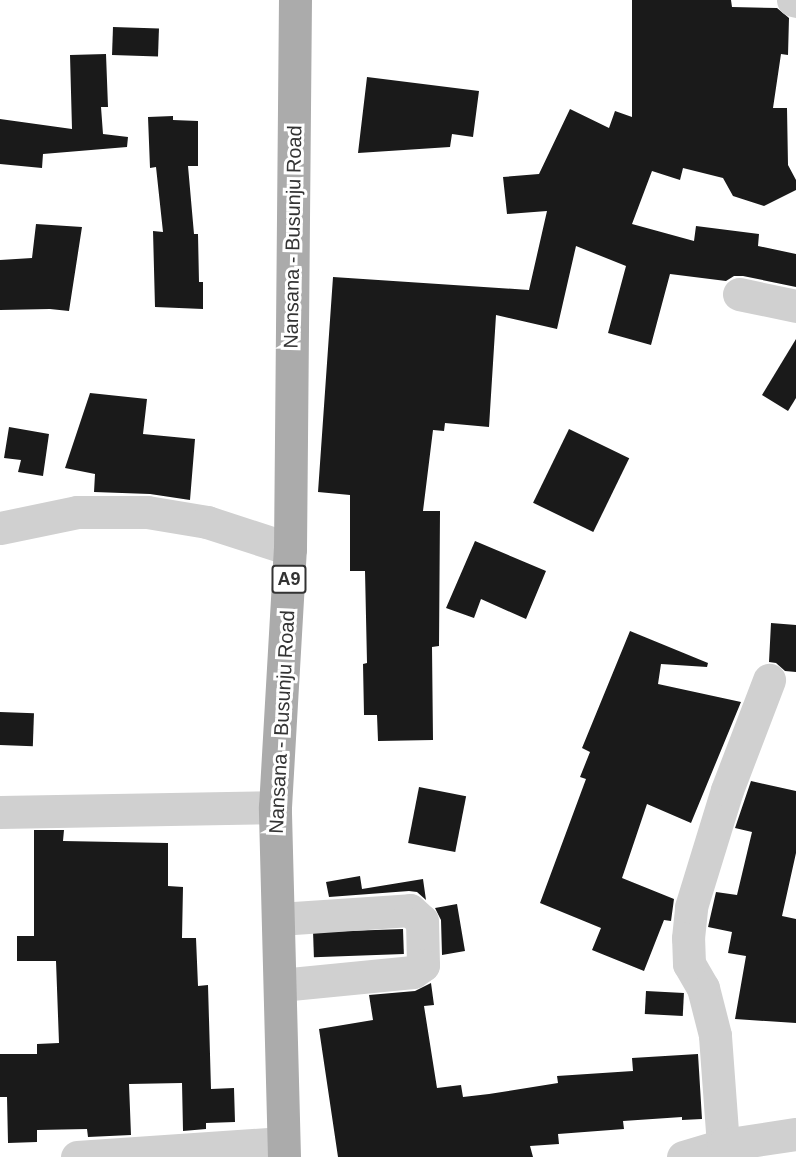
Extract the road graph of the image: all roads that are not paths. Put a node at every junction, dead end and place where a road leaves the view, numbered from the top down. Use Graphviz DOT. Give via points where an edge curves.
graph roads {
  1 [pos="295,0"];
  2 [pos="739,294"];
  3 [pos="796,306"];
  4 [pos="0,528"];
  5 [pos="290,549"];
  6 [pos="769,680"];
  7 [pos="275,807"];
  8 [pos="0,812"];
  9 [pos="279,920"];
  10 [pos="281,985"];
  11 [pos="796,1134"];
  12 [pos="723,1145"];
  13 [pos="284,1150"];
  14 [pos="77,1157"];
  15 [pos="683,1157"];
  1 -- 5 [label="main road, Nansana - Busunju Road / A9"];
  2 -- 3 [label="street"];
  4 -- 5 [label="street" via="77,512 147,513 207,522"];
  5 -- 7 [label="main road, Nansana - Busunju Road / A9"];
  6 -- 12 [label="street" via="727,790 691,907 689,964 703,988 715,1035"];
  7 -- 8 [label="street"];
  7 -- 9 [label="main road, Nansana - Busunju Road / A9"];
  9 -- 10 [label="main road, Nansana - Busunju Road / A9"];
  9 -- 10 [label="street" via="410,910 422,921 423,965 412,972"];
  10 -- 13 [label="main road, Nansana - Busunju Road / A9"];
  11 -- 12 [label="street"];
  12 -- 15 [label="street"];
  13 -- 14 [label="street"];
}
